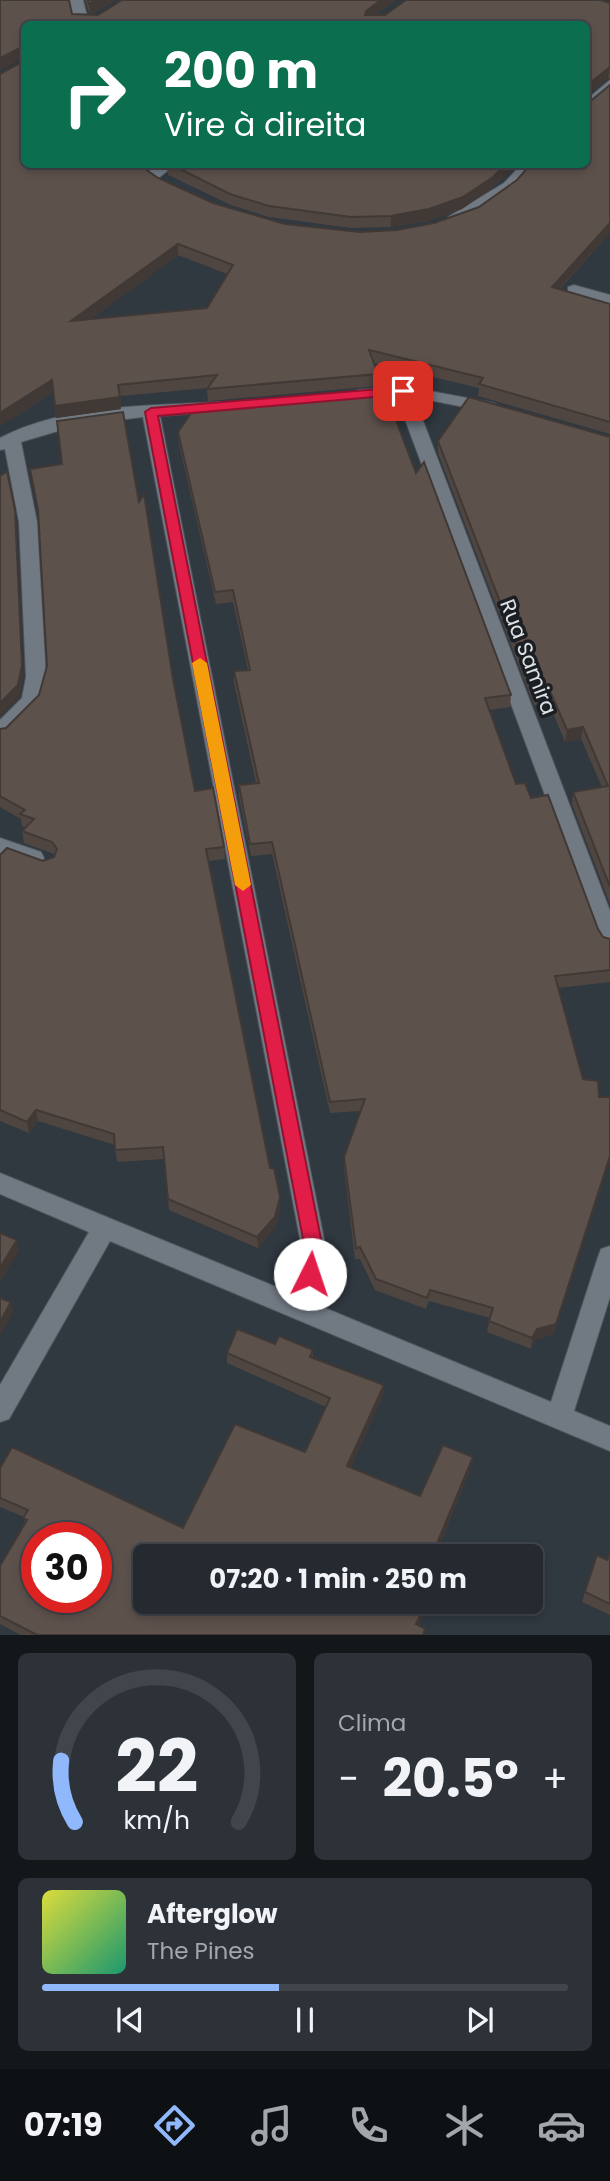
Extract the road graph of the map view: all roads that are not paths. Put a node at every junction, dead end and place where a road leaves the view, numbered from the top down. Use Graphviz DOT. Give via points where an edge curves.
graph roads {
  1 [pos="76,0"];
  2 [pos="81,21"];
  3 [pos="610,85"];
  4 [pos="590,105"];
  5 [pos="141,168"];
  6 [pos="163,168"];
  7 [pos="527,168"];
  8 [pos="151,177"];
  9 [pos="170,186"];
  10 [pos="437,225"];
  11 [pos="574,290"];
  12 [pos="610,300"];
  13 [pos="403,391"];
  14 [pos="337,397"];
  15 [pos="244,405"];
  16 [pos="151,412"];
  17 [pos="516,415"];
  18 [pos="6,441"];
  19 [pos="0,732"];
  20 [pos="0,846"];
  21 [pos="45,862"];
  22 [pos="610,940"];
  23 [pos="0,1182"];
  24 [pos="105,1227"];
  25 [pos="610,1257"];
  26 [pos="299,1308"];
  27 [pos="0,1410"];
  28 [pos="559,1418"];
  29 [pos="610,1439"];
  1 -- 2 [label="street"];
  3 -- 4 [label="street"];
  5 -- 8 [label="street"];
  6 -- 8 [label="street"];
  7 -- 10 [label="street" via="475,210"];
  8 -- 9 [label="street"];
  11 -- 12 [label="street"];
  13 -- 14 [label="street"];
  13 -- 17 [label="street" via="443,395"];
  13 -- 22 [label="street, Rua Samira"];
  15 -- 16 [label="street"];
  16 -- 18 [label="street" via="71,421"];
  16 -- 26 [label="street" via="313,1244"];
  18 -- 19 [label="street" via="28,522 36,677 32,700"];
  20 -- 21 [label="street"];
  23 -- 24 [label="street"];
  24 -- 26 [label="street"];
  24 -- 27 [label="street"];
  25 -- 28 [label="street"];
  26 -- 28 [label="street"];
  28 -- 29 [label="street"];
}
